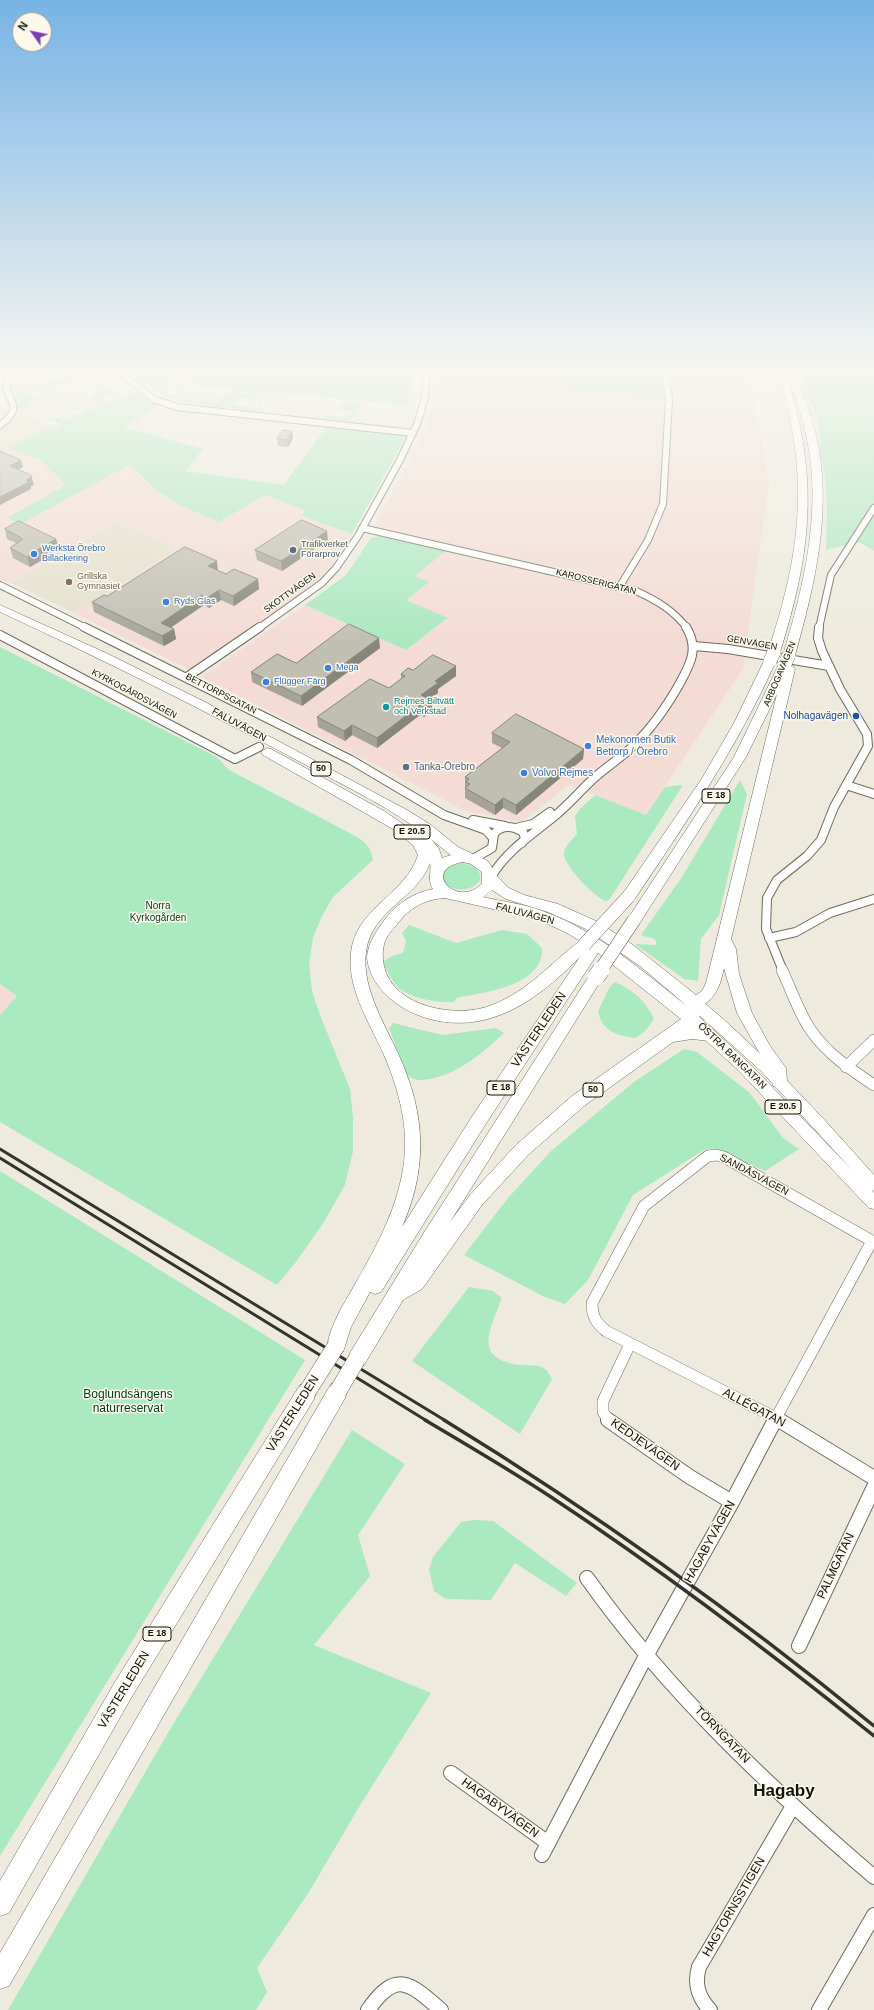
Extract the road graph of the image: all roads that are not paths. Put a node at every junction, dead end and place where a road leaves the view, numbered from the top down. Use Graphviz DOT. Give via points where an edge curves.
graph roads {
  1 [pos="400,460"];
  2 [pos="666,460"];
  3 [pos="803,460"];
  4 [pos="815,460"];
  5 [pos="874,508"];
  6 [pos="362,528"];
  7 [pos="0,585"];
  8 [pos="620,586"];
  9 [pos="0,608"];
  10 [pos="0,616"];
  11 [pos="0,635"];
  12 [pos="694,646"];
  13 [pos="787,660"];
  14 [pos="829,666"];
  15 [pos="187,677"];
  16 [pos="160,689"];
  17 [pos="871,740"];
  18 [pos="259,747"];
  19 [pos="846,785"];
  20 [pos="581,791"];
  21 [pos="874,794"];
  22 [pos="370,809"];
  23 [pos="438,810"];
  24 [pos="505,826"];
  25 [pos="516,828"];
  26 [pos="493,838"];
  27 [pos="522,843"];
  28 [pos="470,858"];
  29 [pos="437,869"];
  30 [pos="491,878"];
  31 [pos="450,895"];
  32 [pos="629,896"];
  33 [pos="874,899"];
  34 [pos="388,903"];
  35 [pos="603,935"];
  36 [pos="769,938"];
  37 [pos="723,940"];
  38 [pos="588,947"];
  39 [pos="616,948"];
  40 [pos="662,993"];
  41 [pos="695,1003"];
  42 [pos="691,1018"];
  43 [pos="710,1035"];
  44 [pos="668,1037"];
  45 [pos="874,1040"];
  46 [pos="846,1067"];
  47 [pos="779,1081"];
  48 [pos="874,1085"];
  49 [pos="874,1185"];
  50 [pos="874,1203"];
  51 [pos="404,1224"];
  52 [pos="437,1240"];
  53 [pos="871,1242"];
  54 [pos="630,1344"];
  55 [pos="776,1418"];
  56 [pos="874,1478"];
  57 [pos="874,1487"];
  58 [pos="732,1502"];
  59 [pos="587,1578"];
  60 [pos="799,1646"];
  61 [pos="646,1656"];
  62 [pos="451,1773"];
  63 [pos="793,1806"];
  64 [pos="874,1877"];
  65 [pos="0,1904"];
  66 [pos="874,1915"];
  67 [pos="0,1977"];
  68 [pos="368,2010"];
  69 [pos="441,2010"];
  70 [pos="710,2010"];
  71 [pos="819,2010"];
  1 -- 6 [label="street, SKOTTVÄGEN"];
  2 -- 8 [label="street" via="663,504 648,540"];
  3 -- 32 [label="highway, ARBOGAVÄGEN / E 18" via="804,513 796,576 772,657 753,701 722,758"];
  4 -- 13 [label="highway, ARBOGAVÄGEN / E 18" via="817,533 811,577"];
  5 -- 14 [label="street" via="829,582 818,638"];
  6 -- 8 [label="street, KAROSSERIGATAN"];
  6 -- 15 [label="street, SKOTTVÄGEN" via="336,568 317,587"];
  7 -- 15 [label="street, BETTORPSGATAN"];
  8 -- 12 [label="street, KAROSSERIGATAN" via="657,601 672,611 682,622"];
  9 -- 16 [label="highway, FALUVÄGEN / 50"];
  10 -- 16 [label="highway, FALUVÄGEN / 50"];
  11 -- 18 [label="street, KYRKOGÅRDSVÄGEN" via="235,759"];
  12 -- 14 [label="street, GENVÄGEN" via="719,647 810,665"];
  12 -- 20 [label="street" via="690,664 660,716 632,746"];
  13 -- 37 [label="highway, E 18" via="789,669"];
  13 -- 39 [label="highway, ARBOGAVÄGEN / E 18, bridge" via="740,757"];
  14 -- 17 [label="street"];
  15 -- 23 [label="street, BETTORPSGATAN" via="351,760"];
  16 -- 18 [label="highway, FALUVÄGEN / 50"];
  16 -- 28 [label="highway, FALUVÄGEN / 50" via="402,812 453,850"];
  17 -- 19 [label="street"];
  18 -- 22 [label="highway, FALUVÄGEN / 50"];
  19 -- 21 [label="street"];
  19 -- 36 [label="street" via="821,840 807,856 777,880 772,888 765,909"];
  20 -- 25 [label="street" via="565,799 533,824"];
  20 -- 27 [label="street" via="571,803"];
  22 -- 29 [label="highway, FALUVÄGEN / E 20.5" via="423,839 434,852"];
  22 -- 34 [label="highway, 50" via="408,834 425,852 420,869"];
  23 -- 24 [label="street, BETTORPSGATAN" via="462,818"];
  23 -- 26 [label="street, BETTORPSGATAN" via="449,817 484,829"];
  24 -- 25 [label="street"];
  24 -- 26 [label="street" via="497,830"];
  25 -- 27 [label="street" via="525,835"];
  26 -- 28 [label="street" via="492,848"];
  27 -- 30 [label="street" via="502,858"];
  28 -- 29 [label="highway, 50" via="449,860"];
  28 -- 30 [label="highway, E 20.5" via="485,866"];
  29 -- 31 [label="highway, E 20.5" via="437,884"];
  29 -- 34 [label="highway, 50"];
  30 -- 31 [label="highway, E 18" via="487,888 476,895"];
  30 -- 39 [label="highway, FALUVÄGEN / E 20.5" via="499,890 507,894 569,914"];
  31 -- 38 [label="highway, E 18" via="426,895 408,904 383,928 377,941 375,961 382,981 399,1000 418,1011 456,1018 480,1015 503,1007 544,981"];
  31 -- 39 [label="highway, FALUVÄGEN / E 20.5" via="549,918"];
  32 -- 35 [label="highway, ARBOGAVÄGEN / E 18, bridge"];
  32 -- 38 [label="highway, E 18, bridge"];
  33 -- 36 [label="street" via="830,913 796,932"];
  34 -- 51 [label="highway, 50" via="366,926 360,941 358,957 364,994 400,1077 411,1118 412,1164"];
  35 -- 38 [label="highway, VÄSTERLEDEN / E 18"];
  36 -- 46 [label="street" via="809,1028 826,1049"];
  37 -- 41 [label="highway, E 18" via="713,983 707,995"];
  37 -- 47 [label="highway" via="729,949 732,974 744,1013 778,1068"];
  38 -- 51 [label="highway, VÄSTERLEDEN / E 18" via="479,1120"];
  39 -- 40 [label="highway, ÖSTRA BANGATAN / E 20.5"];
  39 -- 41 [label="highway, ÖSTRA BANGATAN / E 20.5"];
  39 -- 52 [label="highway, VÄSTERLEDEN / E 18, bridge"];
  40 -- 41 [label="highway" via="670,992"];
  40 -- 42 [label="highway, ÖSTRA BANGATAN / E 20.5"];
  41 -- 42 [label="highway"];
  41 -- 47 [label="main road, ÖSTRA BANGATAN / E 20.5" via="748,1049"];
  42 -- 43 [label="main road, ÖSTRA BANGATAN / E 20.5"];
  42 -- 44 [label="highway, 50"];
  43 -- 44 [label="highway" via="692,1033"];
  43 -- 50 [label="main road, ÖSTRA BANGATAN / E 20.5"];
  44 -- 52 [label="highway, VÄSTERLEDEN / 50" via="555,1119"];
  45 -- 46 [label="street"];
  46 -- 48 [label="street"];
  47 -- 49 [label="main road, ÖSTRA BANGATAN / E 20.5"];
  51 -- 65 [label="highway, VÄSTERLEDEN / E 18, bridge" via="336,1346 127,1683"];
  52 -- 67 [label="highway, VÄSTERLEDEN / 50, bridge" via="414,1284 395,1295 357,1359"];
  53 -- 54 [label="street, SANDÅSVÄGEN" via="853,1229 724,1158 708,1156 644,1206 592,1303 591,1312 600,1326"];
  53 -- 55 [label="street, HAGABYVÄGEN"];
  54 -- 55 [label="street, ALLÉGATAN"];
  54 -- 58 [label="street, KEDJEVÄGEN" via="605,1396 602,1407 605,1416 611,1423 690,1477"];
  55 -- 56 [label="street, ALLÉGATAN"];
  55 -- 58 [label="street, HAGABYVÄGEN"];
  57 -- 60 [label="street, PALMGATAN"];
  58 -- 61 [label="street, HAGABYVÄGEN"];
  59 -- 61 [label="street, TÖRNGATAN"];
  61 -- 62 [label="street, HAGABYVÄGEN" via="545,1849"];
  61 -- 63 [label="street, TÖRNGATAN" via="765,1781"];
  63 -- 64 [label="street, TÖRNGATAN"];
  63 -- 70 [label="street, HAGTORNSSTIGEN" via="699,1967 695,1978 696,1990 701,2001"];
  66 -- 71 [label="street"];
  68 -- 69 [label="street" via="377,1996 388,1986 400,1983 410,1984"];
}
